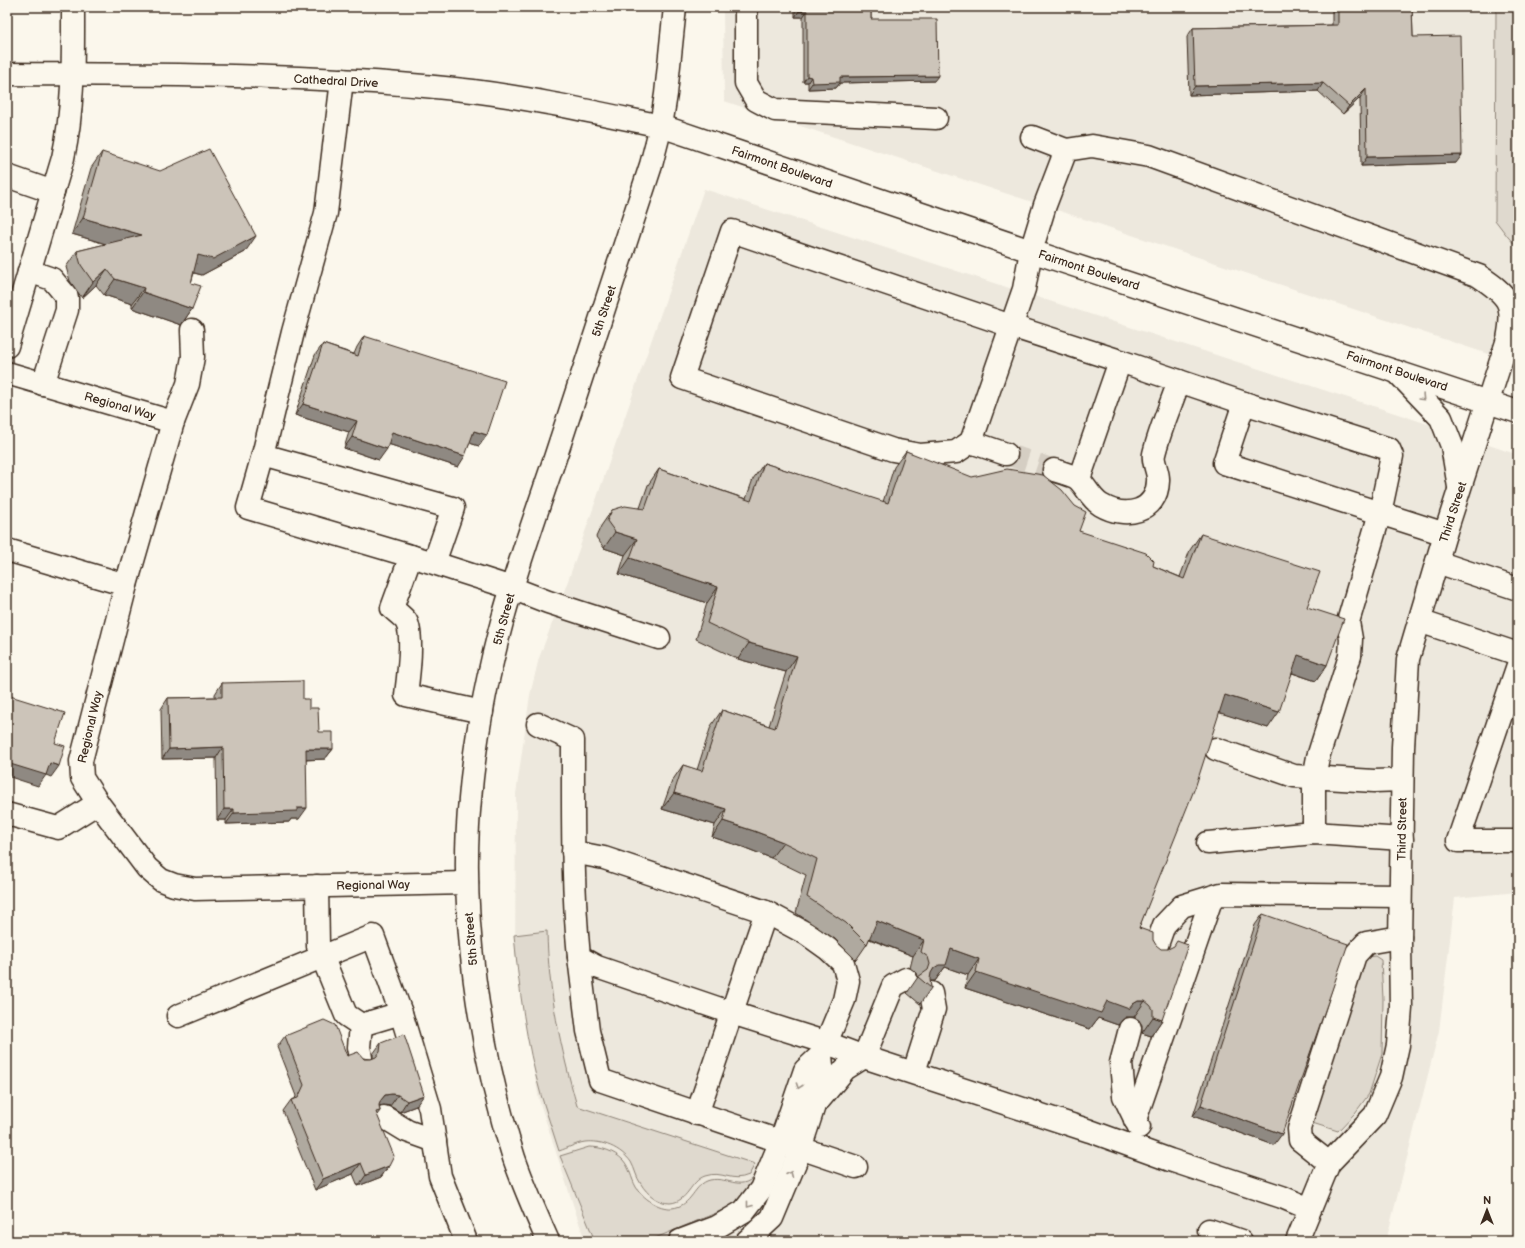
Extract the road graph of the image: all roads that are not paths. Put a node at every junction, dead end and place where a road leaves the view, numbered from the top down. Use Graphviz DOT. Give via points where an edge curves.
graph roads {
  1 [pos="73,7"];
  2 [pos="675,7"];
  3 [pos="746,7"];
  4 [pos="7,74"];
  5 [pos="73,74"];
  6 [pos="342,80"];
  7 [pos="936,118"];
  8 [pos="661,126"];
  9 [pos="1032,137"];
  10 [pos="1066,150"];
  11 [pos="7,176"];
  12 [pos="53,192"];
  13 [pos="1031,251"];
  14 [pos="29,271"];
  15 [pos="1011,326"];
  16 [pos="192,330"];
  17 [pos="7,342"];
  18 [pos="1120,361"];
  19 [pos="1395,370"];
  20 [pos="7,373"];
  21 [pos="1180,381"];
  22 [pos="43,384"];
  23 [pos="1489,402"];
  24 [pos="1244,403"];
  25 [pos="1518,412"];
  26 [pos="174,422"];
  27 [pos="971,442"];
  28 [pos="1006,454"];
  29 [pos="263,455"];
  30 [pos="1054,470"];
  31 [pos="1079,479"];
  32 [pos="1460,491"];
  33 [pos="1380,513"];
  34 [pos="1445,534"];
  35 [pos="7,550"];
  36 [pos="411,556"];
  37 [pos="1437,562"];
  38 [pos="434,563"];
  39 [pos="126,585"];
  40 [pos="512,588"];
  41 [pos="1518,589"];
  42 [pos="1419,621"];
  43 [pos="659,638"];
  44 [pos="1518,654"];
  45 [pos="1518,665"];
  46 [pos="482,712"];
  47 [pos="538,724"];
  48 [pos="1216,749"];
  49 [pos="1314,778"];
  50 [pos="1402,780"];
  51 [pos="98,803"];
  52 [pos="7,814"];
  53 [pos="1314,833"];
  54 [pos="1402,839"];
  55 [pos="1518,841"];
  56 [pos="1208,843"];
  57 [pos="573,852"];
  58 [pos="467,883"];
  59 [pos="317,886"];
  60 [pos="1400,896"];
  61 [pos="1212,897"];
  62 [pos="766,912"];
  63 [pos="1400,937"];
  64 [pos="1154,953"];
  65 [pos="322,956"];
  66 [pos="579,957"];
  67 [pos="906,979"];
  68 [pos="931,993"];
  69 [pos="401,1013"];
  70 [pos="732,1013"];
  71 [pos="178,1016"];
  72 [pos="361,1025"];
  73 [pos="1130,1029"];
  74 [pos="824,1049"];
  75 [pos="864,1057"];
  76 [pos="361,1058"];
  77 [pos="914,1072"];
  78 [pos="815,1105"];
  79 [pos="697,1114"];
  80 [pos="384,1117"];
  81 [pos="1135,1120"];
  82 [pos="435,1141"];
  83 [pos="790,1146"];
  84 [pos="1161,1157"];
  85 [pos="1329,1163"];
  86 [pos="856,1168"];
  87 [pos="1310,1209"];
  88 [pos="717,1227"];
  89 [pos="1209,1230"];
  90 [pos="758,1238"];
  91 [pos="466,1241"];
  92 [pos="548,1241"];
  93 [pos="680,1241"];
  94 [pos="1241,1241"];
  95 [pos="1297,1241"];
  1 -- 5 [label="street"];
  2 -- 8 [label="street, 5th Street"];
  3 -- 7 [label="street" via="746,83 756,100 774,110"];
  4 -- 5 [label="street, Cathedral Drive"];
  5 -- 6 [label="street, Cathedral Drive"];
  5 -- 12 [label="street" via="69,125"];
  6 -- 8 [label="street, Cathedral Drive" via="440,88 527,99"];
  6 -- 29 [label="street" via="326,213"];
  8 -- 13 [label="street, Fairmont Boulevard"];
  8 -- 40 [label="street, 5th Street" via="636,214"];
  9 -- 10 [label="street"];
  10 -- 13 [label="street"];
  10 -- 23 [label="street, Third Street" via="1092,146 1149,156 1479,276 1500,290 1510,304 1511,322 1508,339"];
  11 -- 12 [label="street"];
  12 -- 14 [label="street"];
  13 -- 15 [label="street" via="1025,287"];
  13 -- 19 [label="street, Fairmont Boulevard"];
  14 -- 17 [label="street"];
  14 -- 22 [label="street" via="52,279 67,297 67,310"];
  15 -- 18 [label="street"];
  15 -- 27 [label="street"];
  15 -- 27 [label="street" via="732,231 682,378 893,450 920,455 956,452"];
  16 -- 26 [label="street" via="194,357 188,384"];
  18 -- 21 [label="street"];
  18 -- 31 [label="street"];
  19 -- 23 [label="street, Fairmont Boulevard"];
  19 -- 32 [label="street, one-way" via="1441,418 1452,446"];
  20 -- 22 [label="street, Regional Way"];
  21 -- 24 [label="street"];
  21 -- 31 [label="street" via="1153,456 1158,480 1156,494 1148,506 1134,512 1117,511 1101,505 1087,493"];
  22 -- 26 [label="street, Regional Way"];
  23 -- 25 [label="street, Fairmont Boulevard"];
  23 -- 32 [label="street, Third Street"];
  24 -- 33 [label="street" via="1390,449 1392,456"];
  24 -- 33 [label="street" via="1224,463"];
  26 -- 39 [label="street, Regional Way"];
  27 -- 28 [label="street"];
  29 -- 36 [label="street" via="248,508"];
  29 -- 38 [label="street" via="453,508"];
  30 -- 31 [label="street"];
  32 -- 34 [label="street, Third Street"];
  33 -- 34 [label="street"];
  33 -- 49 [label="street" via="1348,622 1352,639 1350,656 1318,757"];
  34 -- 37 [label="street, Third Street"];
  35 -- 39 [label="street"];
  36 -- 38 [label="street"];
  36 -- 46 [label="street" via="392,608 406,622 410,641 406,695"];
  37 -- 41 [label="street"];
  37 -- 42 [label="street, Third Street"];
  38 -- 40 [label="street"];
  39 -- 51 [label="street, Regional Way" via="81,761 82,778"];
  40 -- 43 [label="street"];
  40 -- 46 [label="street, 5th Street" via="493,658"];
  42 -- 44 [label="street"];
  42 -- 50 [label="street, Third Street" via="1408,659"];
  45 -- 55 [label="street" via="1458,841"];
  46 -- 58 [label="street, 5th Street" via="467,834"];
  47 -- 57 [label="street" via="573,740"];
  48 -- 49 [label="street" via="1294,776"];
  49 -- 50 [label="street"];
  49 -- 53 [label="street"];
  50 -- 54 [label="street, Third Street"];
  51 -- 52 [label="street" via="58,828"];
  51 -- 59 [label="street, Regional Way" via="147,868 161,880 174,885 195,889"];
  53 -- 54 [label="street"];
  53 -- 56 [label="street"];
  54 -- 60 [label="street, Third Street"];
  57 -- 62 [label="street" via="604,858"];
  57 -- 66 [label="street"];
  58 -- 59 [label="street, Regional Way"];
  58 -- 92 [label="street, 5th Street" via="476,984 496,1092 515,1159"];
  59 -- 65 [label="street" via="318,946"];
  60 -- 61 [label="street" via="1221,894"];
  60 -- 63 [label="street, Third Street"];
  61 -- 64 [label="street" via="1182,906 1164,926"];
  61 -- 81 [label="street"];
  62 -- 70 [label="street"];
  62 -- 74 [label="street" via="807,934 828,948 843,963 848,981 844,1000"];
  63 -- 85 [label="street, Third Street" via="1401,1008 1398,1045 1391,1077 1375,1115"];
  63 -- 85 [label="street" via="1366,943 1355,955 1299,1129 1300,1140"];
  65 -- 69 [label="street" via="373,936"];
  65 -- 71 [label="street"];
  65 -- 72 [label="street" via="346,1015"];
  66 -- 70 [label="street" via="597,967"];
  66 -- 79 [label="street" via="588,1031 600,1080"];
  67 -- 75 [label="street" via="893,986"];
  68 -- 77 [label="street" via="934,1009"];
  69 -- 72 [label="street"];
  69 -- 82 [label="street" via="430,1109"];
  70 -- 74 [label="street"];
  70 -- 79 [label="street"];
  72 -- 76 [label="street"];
  73 -- 81 [label="street" via="1121,1063 1124,1096"];
  74 -- 75 [label="street"];
  74 -- 78 [label="street" via="824,1078"];
  74 -- 83 [label="street, one-way" via="805,1070"];
  75 -- 77 [label="street"];
  75 -- 78 [label="street" via="846,1069"];
  77 -- 84 [label="street"];
  78 -- 83 [label="street"];
  79 -- 83 [label="street"];
  80 -- 82 [label="street" via="407,1131"];
  81 -- 84 [label="street"];
  82 -- 91 [label="street" via="440,1176"];
  83 -- 86 [label="street"];
  83 -- 88 [label="street, one-way" via="744,1211"];
  90 -- 83 [label="street, one-way" via="772,1218"];
  84 -- 87 [label="street" via="1282,1197"];
  85 -- 87 [label="street, Third Street"];
  87 -- 95 [label="street, Third Street"];
  88 -- 90 [label="street" via="748,1228"];
  88 -- 93 [label="street"];
  89 -- 94 [label="street"];
}
